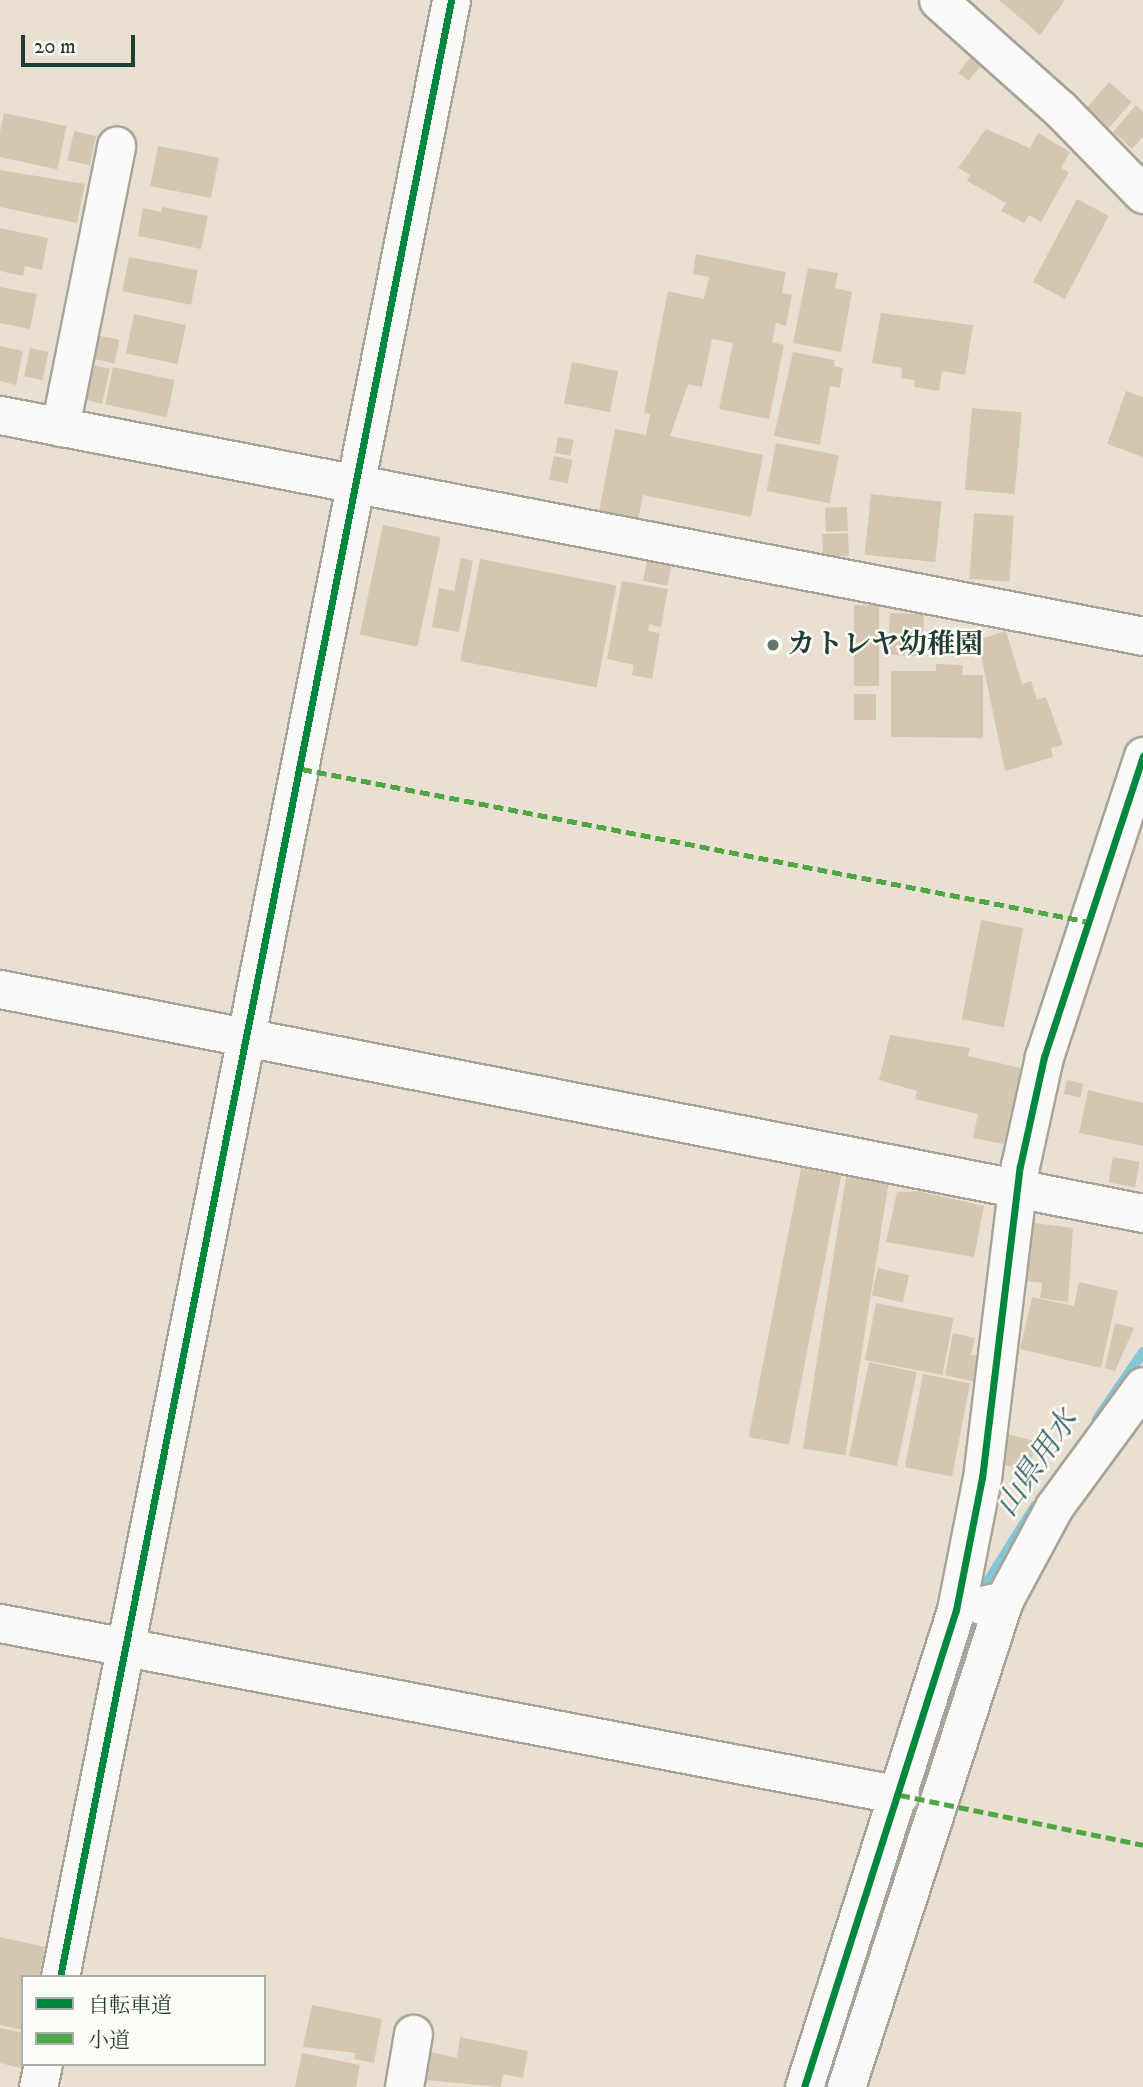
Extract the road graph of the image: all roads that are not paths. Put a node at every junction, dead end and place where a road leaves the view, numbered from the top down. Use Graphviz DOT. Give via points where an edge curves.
graph roads {
  1 [pos="451,0"];
  2 [pos="938,0"];
  3 [pos="117,146"];
  4 [pos="1143,194"];
  5 [pos="0,415"];
  6 [pos="60,427"];
  7 [pos="358,486"];
  8 [pos="1143,636"];
  9 [pos="1143,756"];
  10 [pos="0,989"];
  11 [pos="249,1038"];
  12 [pos="1020,1191"];
  13 [pos="1143,1213"];
  14 [pos="1143,1386"];
  15 [pos="1004,1600"];
  16 [pos="956,1610"];
  17 [pos="0,1623"];
  18 [pos="124,1647"];
  19 [pos="900,1795"];
  20 [pos="60,1975"];
  21 [pos="414,2034"];
  22 [pos="43,2066"];
  23 [pos="38,2087"];
  24 [pos="404,2087"];
  25 [pos="804,2087"];
  26 [pos="846,2087"];
  1 -- 7 [label="street"];
  2 -- 4 [label="street"];
  3 -- 6 [label="street"];
  5 -- 6 [label="street"];
  6 -- 7 [label="street"];
  7 -- 8 [label="street"];
  7 -- 11 [label="street"];
  9 -- 12 [label="street" via="1044,1057"];
  10 -- 11 [label="street"];
  11 -- 12 [label="street"];
  11 -- 18 [label="street"];
  12 -- 13 [label="street"];
  12 -- 16 [label="street" via="982,1478"];
  14 -- 15 [label="street" via="1054,1507"];
  15 -- 16 [label="street"];
  15 -- 26 [label="street"];
  16 -- 19 [label="street"];
  17 -- 18 [label="street"];
  18 -- 19 [label="street"];
  18 -- 20 [label="street"];
  19 -- 25 [label="street"];
  21 -- 24 [label="street"];
  22 -- 23 [label="street"];
}
